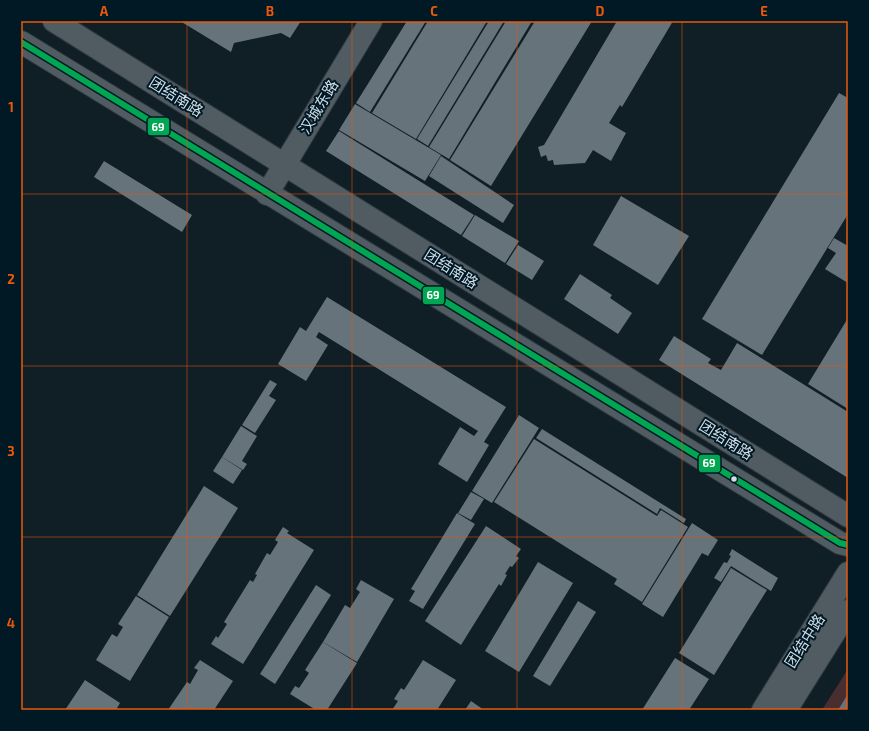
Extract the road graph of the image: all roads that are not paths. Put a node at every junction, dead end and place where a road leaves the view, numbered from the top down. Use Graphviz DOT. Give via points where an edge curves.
graph roads {
  1 [pos="54,21"];
  2 [pos="371,21"];
  3 [pos="21,42"];
  4 [pos="284,165"];
  5 [pos="266,194"];
  6 [pos="848,516"];
  7 [pos="848,545"];
  8 [pos="848,573"];
  9 [pos="848,611"];
  10 [pos="763,710"];
  11 [pos="786,710"];
  1 -- 4 [label="street, 团结南路"];
  2 -- 4 [label="street, 汉城东路"];
  3 -- 5 [label="street, 团结南路"];
  4 -- 5 [label="street, 汉城东路"];
  4 -- 6 [label="street, 团结南路"];
  5 -- 7 [label="street, 团结南路" via="840,543"];
  8 -- 10 [label="street, 团结中路"];
  9 -- 11 [label="street, 团结中路"];
}
